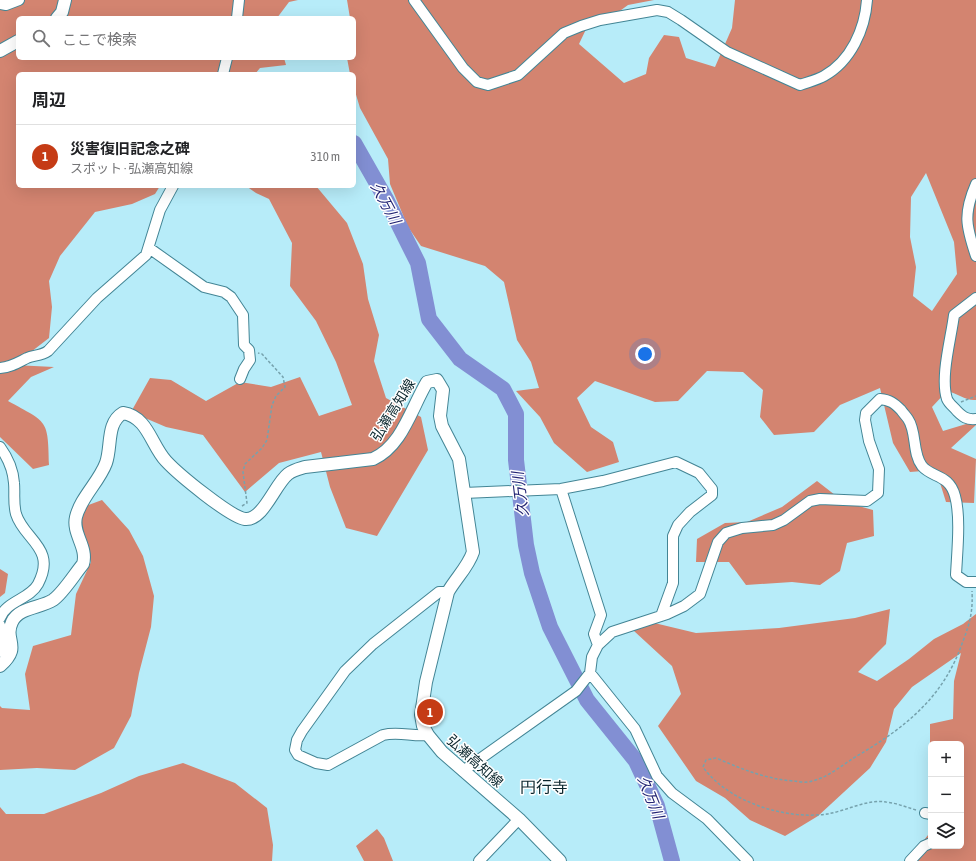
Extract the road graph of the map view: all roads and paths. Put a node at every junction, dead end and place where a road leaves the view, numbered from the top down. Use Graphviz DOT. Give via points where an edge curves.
graph roads {
  1 [pos="19,0"];
  2 [pos="65,0"];
  3 [pos="239,0"];
  4 [pos="414,0"];
  5 [pos="867,0"];
  6 [pos="0,4"];
  7 [pos="59,16"];
  8 [pos="237,16"];
  9 [pos="16,42"];
  10 [pos="0,51"];
  11 [pos="226,60"];
  12 [pos="224,72"];
  13 [pos="976,184"];
  14 [pos="172,188"];
  15 [pos="149,248"];
  16 [pos="976,256"];
  17 [pos="976,298"];
  18 [pos="250,360"];
  19 [pos="0,368"];
  20 [pos="240,379"];
  21 [pos="976,396"];
  22 [pos="948,401"];
  23 [pos="976,419"];
  24 [pos="0,447"];
  25 [pos="561,489"];
  26 [pos="464,493"];
  27 [pos="242,507"];
  28 [pos="974,582"];
  29 [pos="448,592"];
  30 [pos="661,616"];
  31 [pos="0,618"];
  32 [pos="0,625"];
  33 [pos="598,645"];
  34 [pos="3,664"];
  35 [pos="590,673"];
  36 [pos="428,735"];
  37 [pos="463,771"];
  38 [pos="928,814"];
  39 [pos="519,819"];
  40 [pos="928,844"];
  41 [pos="479,861"];
  42 [pos="560,861"];
  43 [pos="748,861"];
  44 [pos="910,861"];
  1 -- 6 [label="street" via="6,5"];
  2 -- 7 [label="main road"];
  3 -- 8 [label="street"];
  4 -- 5 [label="street" via="463,68 476,82 488,85 518,75 570,31 600,20 657,10 668,12 682,20 727,52 800,85 824,76 845,58 859,36"];
  9 -- 10 [label="main road"];
  11 -- 12 [label="street"];
  13 -- 16 [label="street" via="966,214 968,232"];
  14 -- 15 [label="street" via="160,210"];
  15 -- 18 [label="street" via="204,287 224,292 231,297 244,315 244,345"];
  15 -- 19 [label="street" via="141,260 97,298 48,351"];
  17 -- 22 [label="street" via="954,316 946,374"];
  18 -- 20 [label="street"];
  18 -- 27 [label="path" via="258,353 262,354 283,377 285,387 276,396 272,405 267,440 245,464 243,472 247,502"];
  21 -- 22 [label="path" via="959,403"];
  22 -- 23 [label="street" via="963,417"];
  24 -- 31 [label="street" via="12,471 16,514 39,546 43,556 43,571 35,588 7,608"];
  25 -- 26 [label="street"];
  25 -- 30 [label="street" via="676,462 699,473 712,489 712,495 690,512 673,536 673,583"];
  25 -- 33 [label="street" via="601,615 594,634"];
  26 -- 29 [label="main road, 弘瀬高知線" via="473,552"];
  26 -- 34 [label="main road, 弘瀬高知線" via="459,459 442,426 440,416 443,390 438,380 427,382 397,438 382,455 373,459 294,470 281,482 257,515 250,519 236,516 189,482 166,461 137,418 123,413 116,417 113,424 106,464 76,518 77,533 84,550 83,564 54,599 17,616 12,622 10,630 13,647 11,655"];
  28 -- 30 [label="street" via="966,582 956,575 958,527 956,498 952,488 923,466 909,420 895,403 880,399 866,413 864,420 879,470 878,493 867,501 810,501 773,525 742,528 726,533 718,542 700,594 684,606"];
  28 -- 38 [label="path" via="972,614 960,651 948,676 918,714 866,752 811,782 774,780 716,758 706,760 703,767 711,778 757,806 795,816 846,811 873,802 885,801"];
  29 -- 36 [label="main road, 弘瀬高知線" via="422,702 423,726"];
  29 -- 36 [label="street" via="439,592 373,644 354,663 312,716 297,740 295,750 298,755 328,765 393,732"];
  30 -- 33 [label="street" via="612,632"];
  32 -- 34 [label="street"];
  33 -- 35 [label="street" via="592,657"];
  35 -- 37 [label="street" via="576,691"];
  35 -- 43 [label="street" via="635,729 656,776 672,793 707,819"];
  36 -- 37 [label="main road, 弘瀬高知線"];
  37 -- 39 [label="main road, 弘瀬高知線"];
  39 -- 41 [label="street"];
  39 -- 42 [label="main road, 弘瀬高知線"];
  40 -- 44 [label="street"];
}
